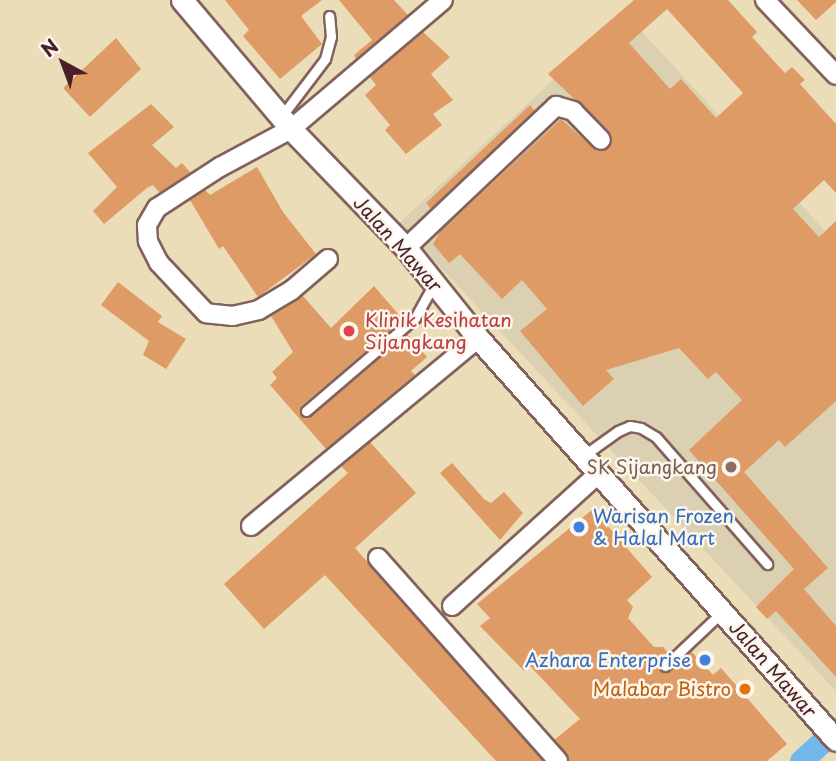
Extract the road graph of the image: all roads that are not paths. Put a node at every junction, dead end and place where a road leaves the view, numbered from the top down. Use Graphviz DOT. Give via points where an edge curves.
graph roads {
  1 [pos="182,0"];
  2 [pos="443,0"];
  3 [pos="765,0"];
  4 [pos="329,16"];
  5 [pos="836,75"];
  6 [pos="286,123"];
  7 [pos="601,140"];
  8 [pos="406,248"];
  9 [pos="328,259"];
  10 [pos="434,283"];
  11 [pos="478,338"];
  12 [pos="306,411"];
  13 [pos="583,456"];
  14 [pos="598,474"];
  15 [pos="251,526"];
  16 [pos="378,558"];
  17 [pos="767,564"];
  18 [pos="452,606"];
  19 [pos="722,612"];
  20 [pos="664,666"];
  21 [pos="836,740"];
  22 [pos="558,761"];
  1 -- 6 [label="street, Jalan Mawar"];
  2 -- 6 [label="street"];
  3 -- 5 [label="street"];
  4 -- 6 [label="lane" via="331,37 325,59"];
  6 -- 8 [label="street, Jalan Mawar"];
  6 -- 9 [label="street" via="157,208 147,225 148,241 159,263 206,313 233,316 259,310 292,290"];
  7 -- 8 [label="street" via="573,111 556,106"];
  8 -- 10 [label="street, Jalan Mawar"];
  10 -- 11 [label="street, Jalan Mawar"];
  10 -- 12 [label="lane" via="415,318"];
  11 -- 13 [label="street, Jalan Mawar"];
  11 -- 15 [label="street"];
  13 -- 14 [label="street, Jalan Mawar"];
  13 -- 17 [label="lane" via="630,426 648,433"];
  14 -- 18 [label="street"];
  14 -- 19 [label="street, Jalan Mawar"];
  16 -- 22 [label="street"];
  19 -- 20 [label="lane"];
  19 -- 21 [label="street, Jalan Mawar"];
}
